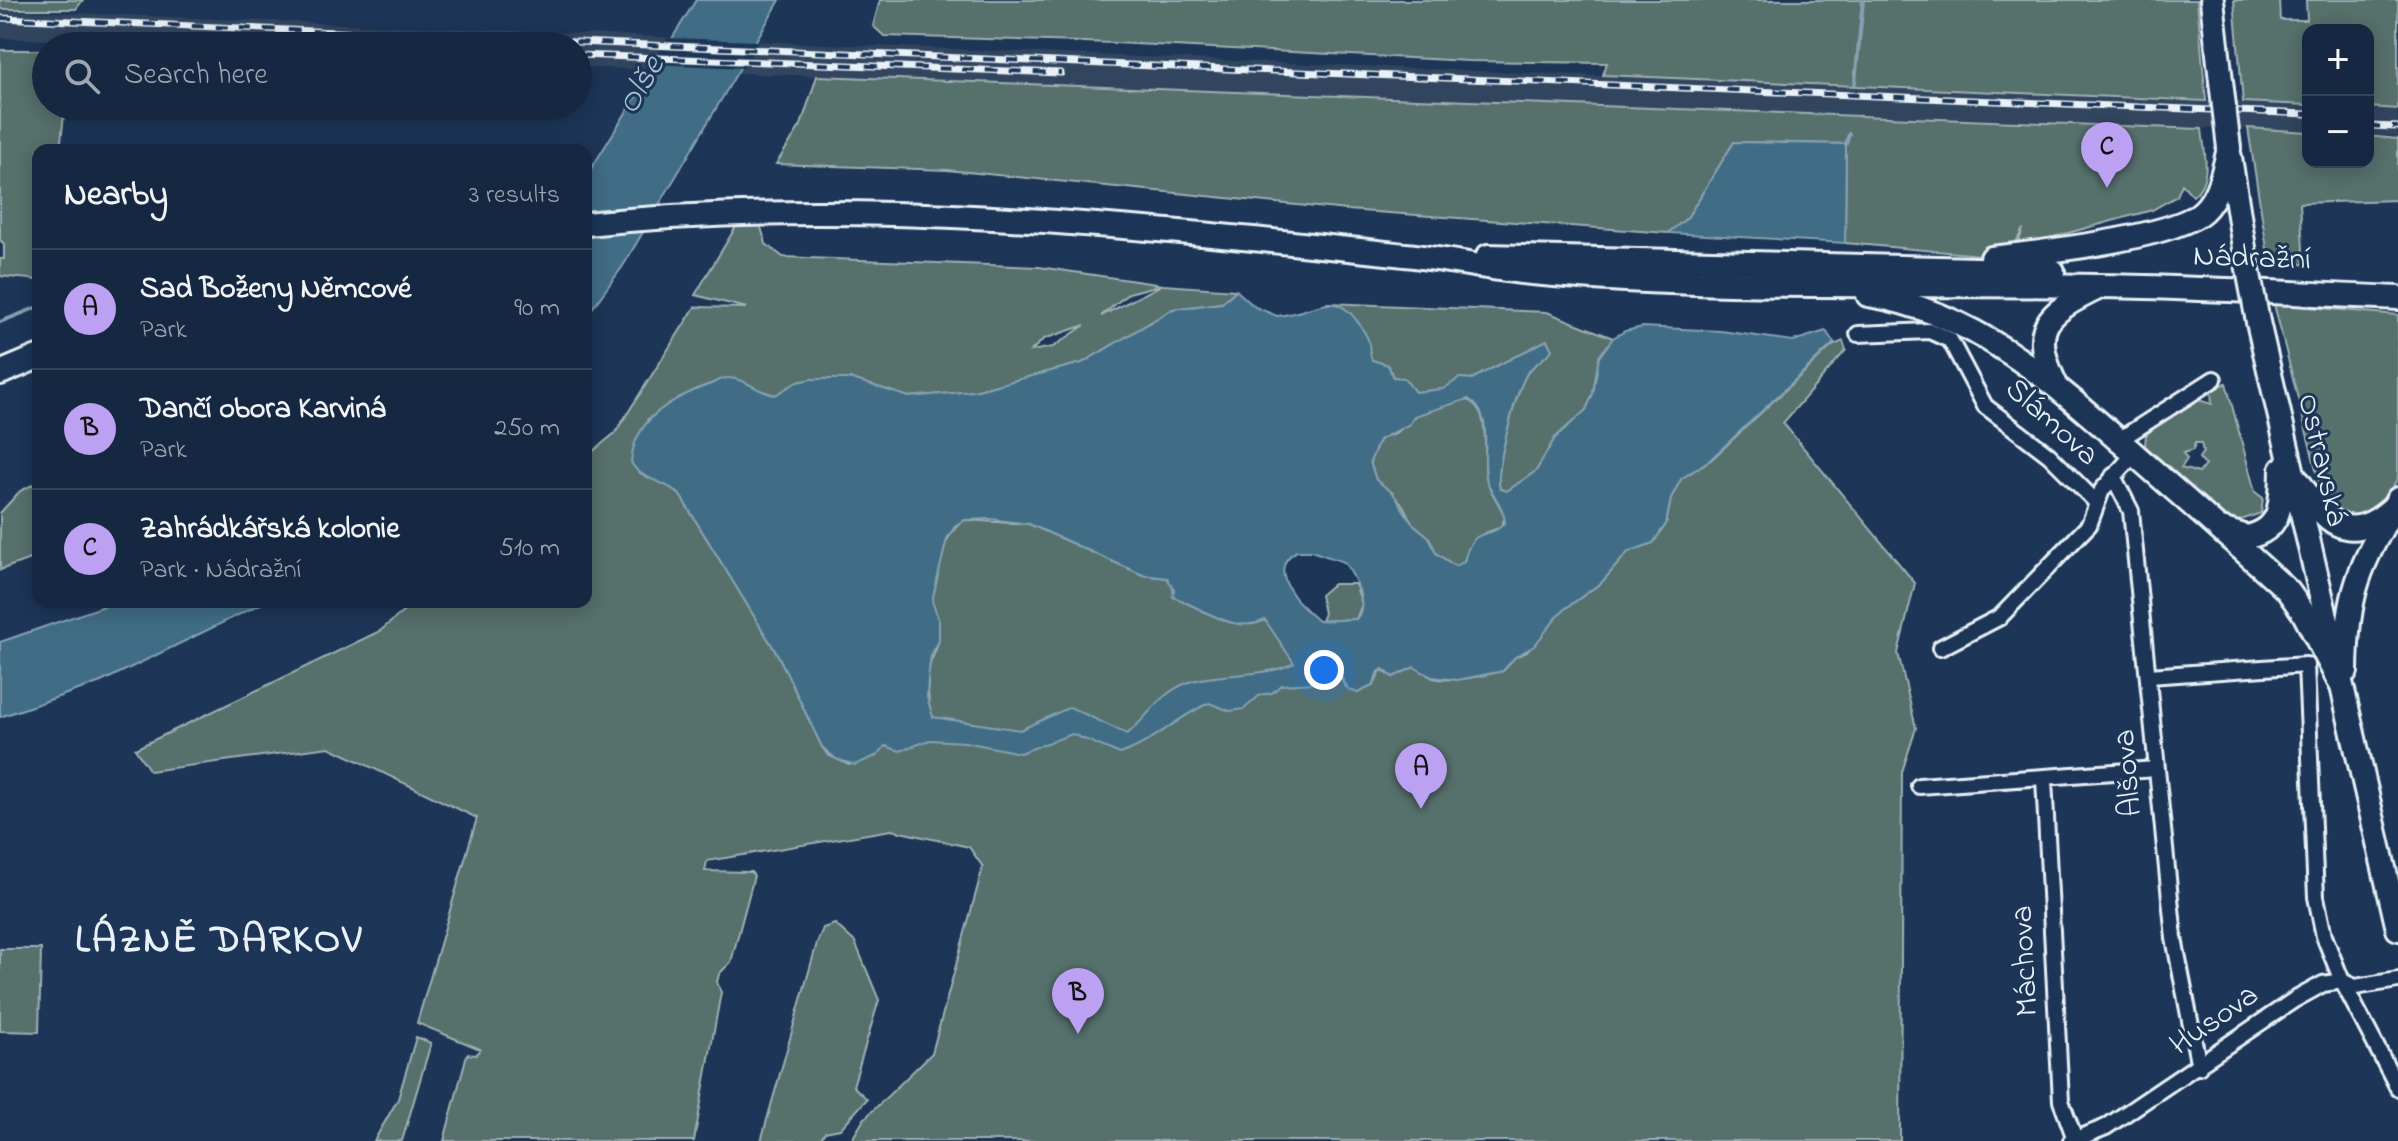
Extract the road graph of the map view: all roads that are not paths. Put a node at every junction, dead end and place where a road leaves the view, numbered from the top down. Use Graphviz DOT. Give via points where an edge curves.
graph roads {
  1 [pos="2212,0"];
  2 [pos="2229,148"];
  3 [pos="592,224"];
  4 [pos="1409,255"];
  5 [pos="1924,265"];
  6 [pos="2099,279"];
  7 [pos="1764,284"];
  8 [pos="2064,285"];
  9 [pos="2398,289"];
  10 [pos="2398,300"];
  11 [pos="1858,334"];
  12 [pos="32,360"];
  13 [pos="2025,364"];
  14 [pos="0,373"];
  15 [pos="2214,379"];
  16 [pos="2057,386"];
  17 [pos="2282,436"];
  18 [pos="2127,447"];
  19 [pos="2290,468"];
  20 [pos="2113,476"];
  21 [pos="2096,502"];
  22 [pos="2396,503"];
  23 [pos="2220,528"];
  24 [pos="1940,648"];
  25 [pos="2149,676"];
  26 [pos="2340,683"];
  27 [pos="2345,707"];
  28 [pos="2156,769"];
  29 [pos="2044,779"];
  30 [pos="1919,786"];
  31 [pos="2398,929"];
  32 [pos="2398,980"];
  33 [pos="2342,981"];
  34 [pos="2199,1067"];
  35 [pos="2398,1088"];
  36 [pos="2073,1140"];
  1 -- 2 [label="main road, Ostravská, bridge"];
  2 -- 5 [label="main road" via="2213,197 2200,214 2185,222 2036,252"];
  2 -- 17 [label="main road, Ostravská, bridge"];
  3 -- 4 [label="main road" via="772,212 870,212"];
  4 -- 5 [label="main road"];
  4 -- 7 [label="main road" via="1528,273"];
  5 -- 6 [label="main road"];
  6 -- 8 [label="main road"];
  6 -- 9 [label="main road"];
  6 -- 10 [label="main road, Nádražní"];
  6 -- 16 [label="main road" via="2058,309 2045,326 2042,353"];
  7 -- 8 [label="main road"];
  7 -- 13 [label="main road" via="1849,292 1923,307 1959,321"];
  8 -- 13 [label="main road" via="2033,326"];
  11 -- 21 [label="street, Slámova" via="1919,330 1950,340 1985,406 2049,455"];
  12 -- 14 [label="main road"];
  13 -- 16 [label="main road"];
  15 -- 18 [label="street, Slámova"];
  16 -- 18 [label="main road"];
  17 -- 19 [label="main road, Ostravská"];
  17 -- 23 [label="main road" via="2280,510 2275,521 2247,537"];
  18 -- 20 [label="street, Slámova"];
  18 -- 23 [label="main road"];
  19 -- 22 [label="main road" via="2318,511 2335,524 2361,527"];
  19 -- 26 [label="main road, Ostravská"];
  20 -- 21 [label="street, Slámova"];
  20 -- 25 [label="street, Alšova" via="2131,511"];
  21 -- 24 [label="street, Slámova" via="2089,525 2000,617"];
  22 -- 27 [label="main road" via="2352,590"];
  23 -- 26 [label="main road" via="2292,596"];
  25 -- 28 [label="street, Alšova"];
  25 -- 33 [label="street" via="2306,665 2316,897"];
  26 -- 27 [label="main road, Ostravská"];
  27 -- 31 [label="main road, Ostravská"];
  28 -- 29 [label="street"];
  28 -- 34 [label="street, Alšova" via="2174,938"];
  29 -- 30 [label="street"];
  29 -- 36 [label="street, Máchova" via="2061,1101"];
  32 -- 33 [label="street, Husova" via="2355,987"];
  33 -- 34 [label="street, Husova" via="2323,984 2294,1000"];
  33 -- 35 [label="street"];
  34 -- 36 [label="street, Husova" via="2106,1127"];
}
